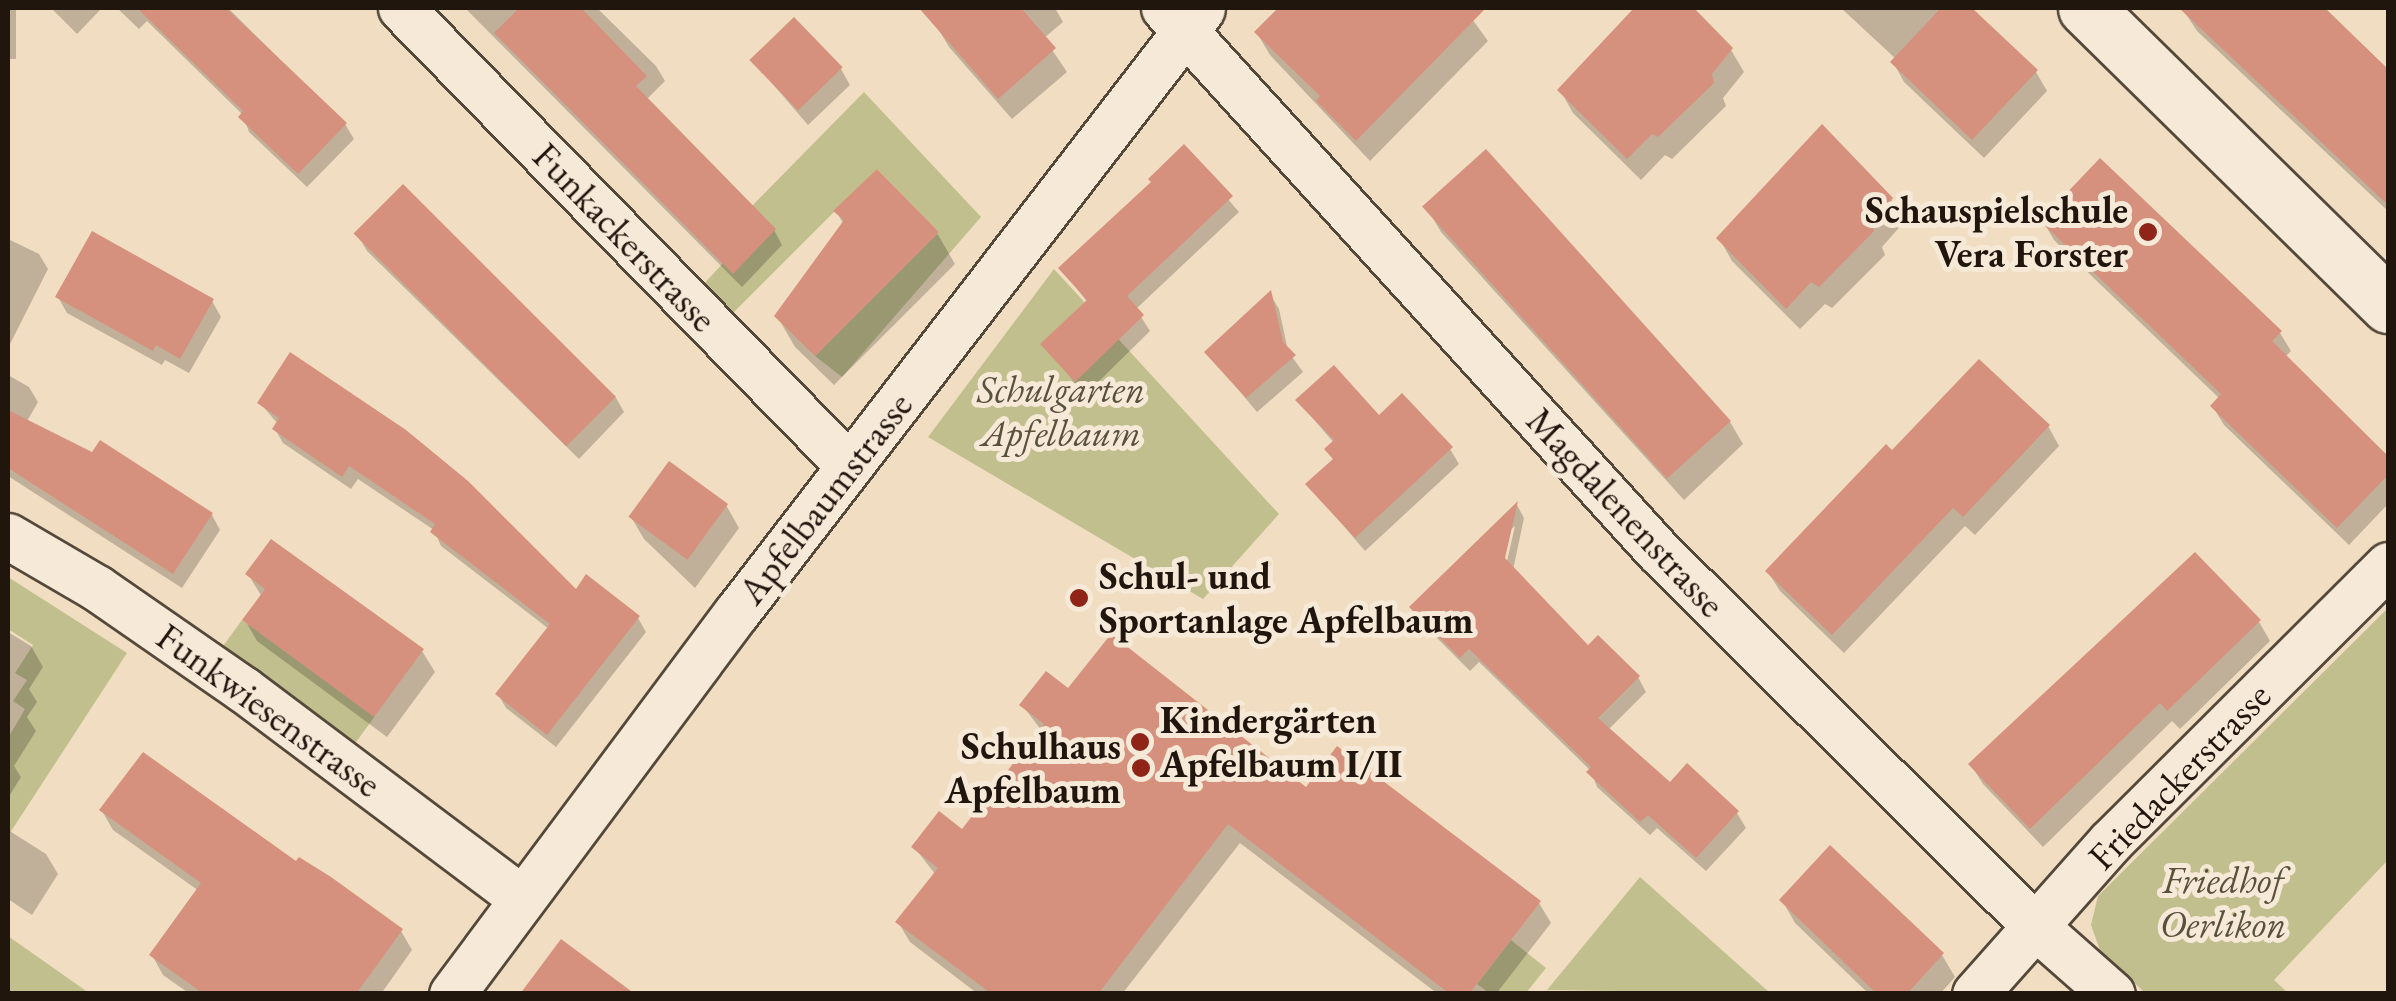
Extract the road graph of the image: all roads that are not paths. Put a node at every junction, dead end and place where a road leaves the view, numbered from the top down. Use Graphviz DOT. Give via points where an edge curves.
graph roads {
  1 [pos="400,8"];
  2 [pos="2086,8"];
  3 [pos="1183,15"];
  4 [pos="2388,305"];
  5 [pos="850,466"];
  6 [pos="8,536"];
  7 [pos="2388,565"];
  8 [pos="521,898"];
  9 [pos="2036,927"];
  10 [pos="452,994"];
  11 [pos="1975,994"];
  12 [pos="2112,994"];
  1 -- 5 [label="street, Funkackerstrasse"];
  2 -- 4 [label="street"];
  3 -- 5 [label="street, Apfelbaumstrasse"];
  3 -- 9 [label="street, Magdalenenstrasse" via="1658,551"];
  5 -- 8 [label="street, Apfelbaumstrasse"];
  6 -- 8 [label="street, Funkwiesenstrasse" via="243,689"];
  7 -- 9 [label="street, Friedackerstrasse" via="2111,842"];
  8 -- 10 [label="street, Apfelbaumstrasse"];
  9 -- 11 [label="street, Friedackerstrasse"];
  9 -- 12 [label="street, Magdalenenstrasse"];
}
